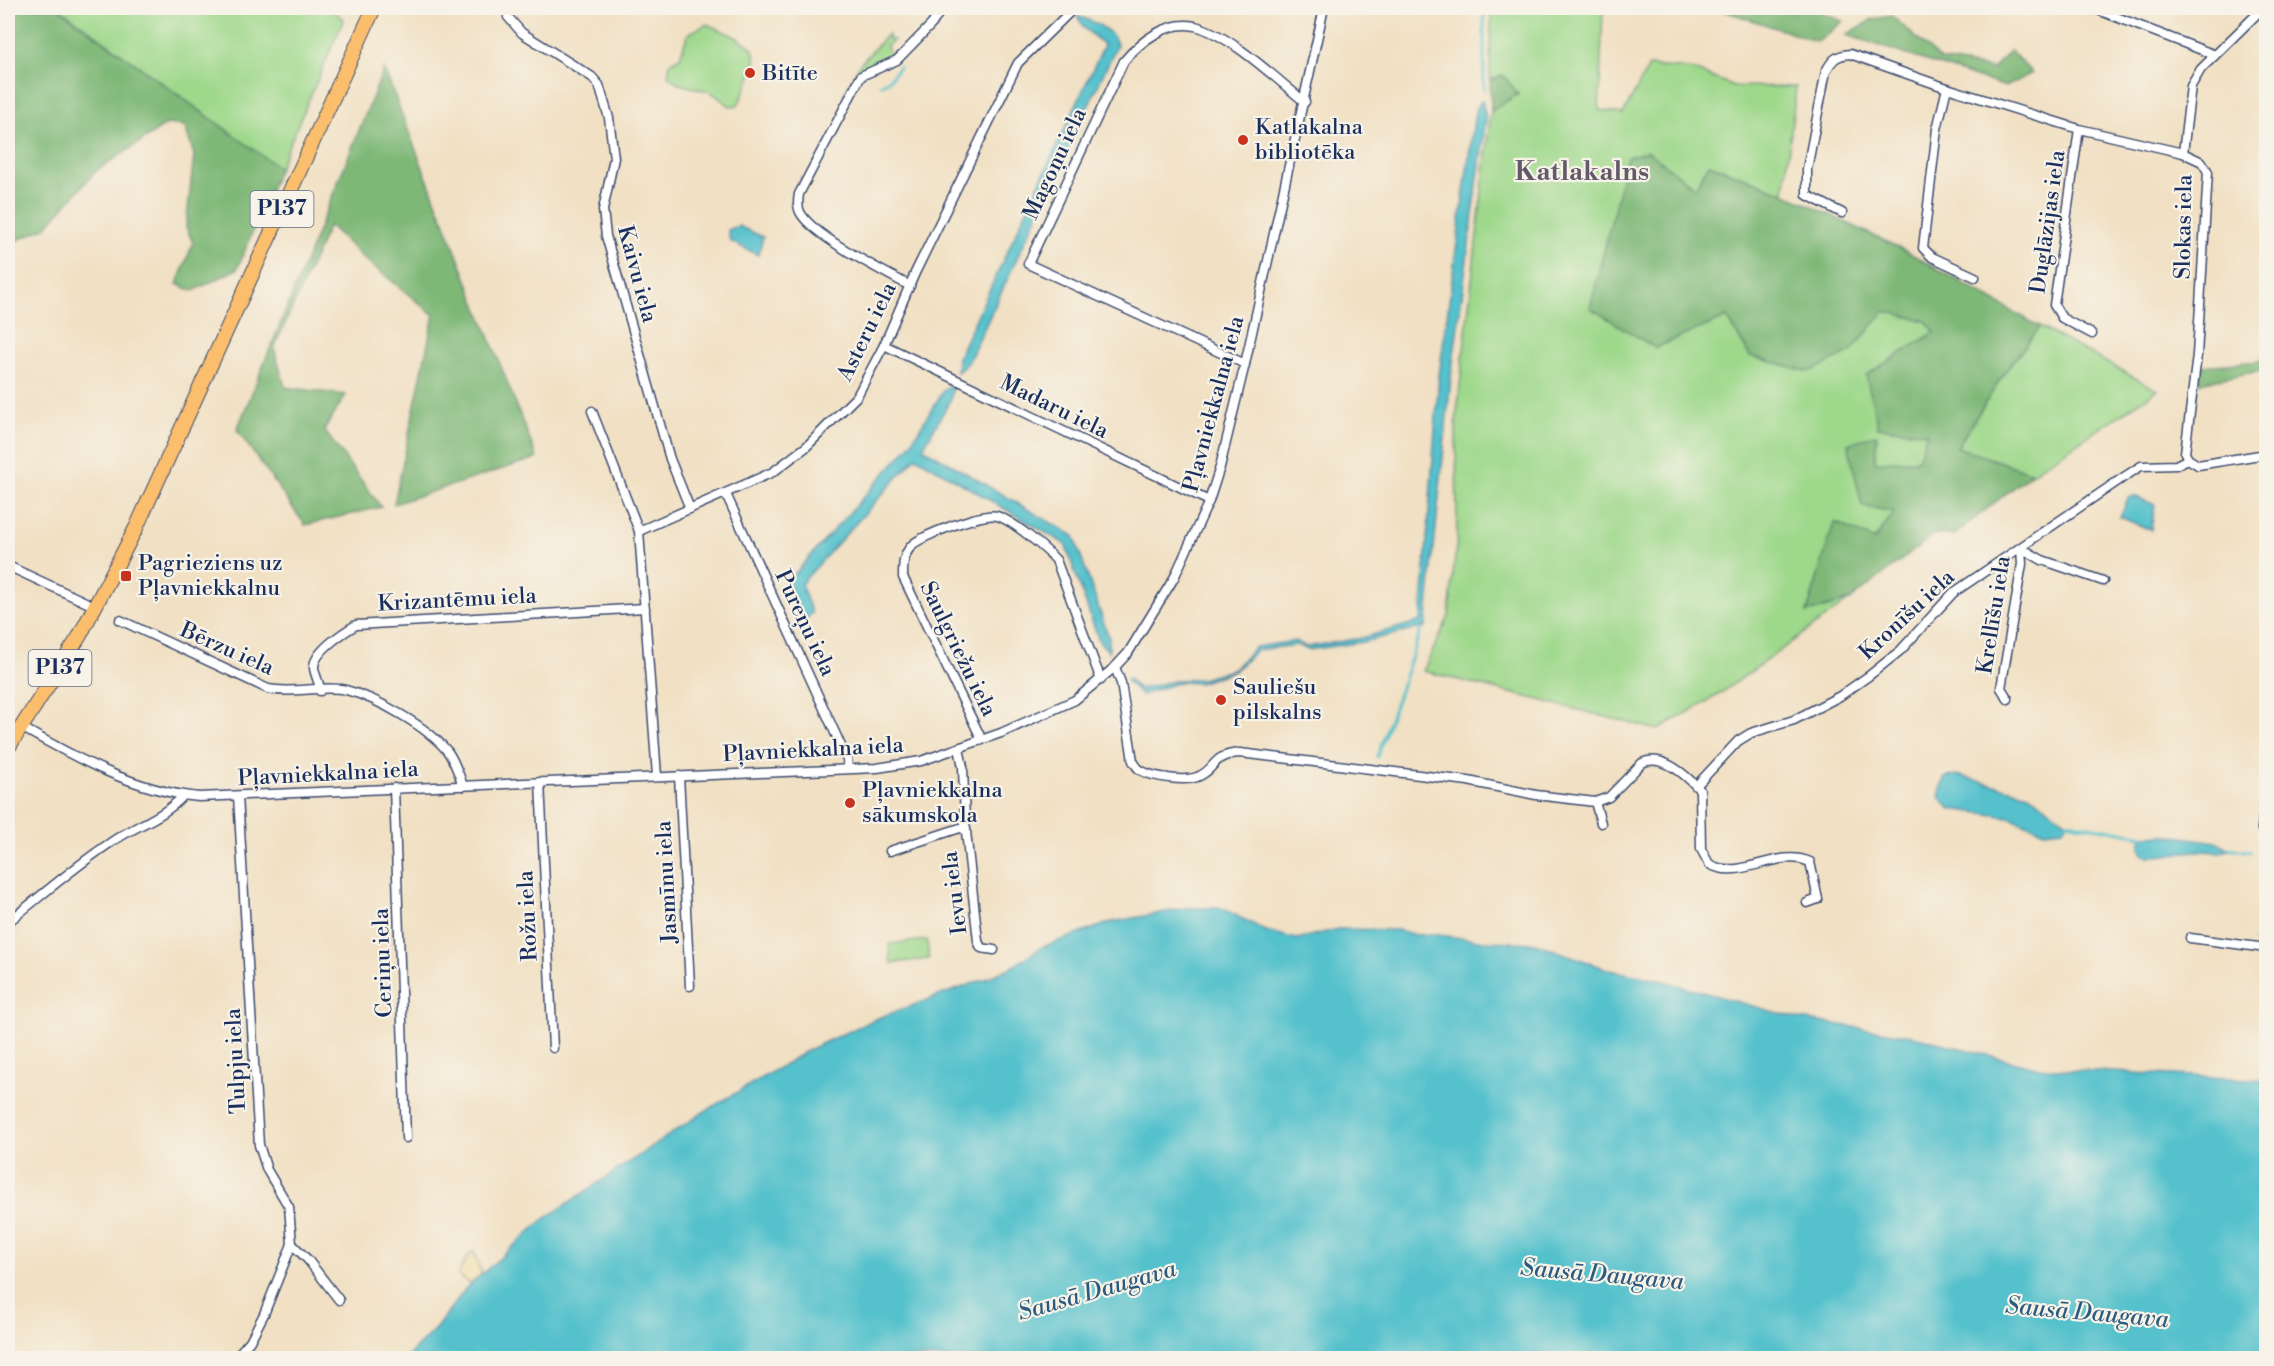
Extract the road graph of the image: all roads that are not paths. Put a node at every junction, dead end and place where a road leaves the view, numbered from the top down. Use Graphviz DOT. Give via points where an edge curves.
graph roads {
  1 [pos="374,8"];
  2 [pos="942,8"];
  3 [pos="1324,8"];
  4 [pos="2093,8"];
  5 [pos="2263,8"];
  6 [pos="1067,9"];
  7 [pos="508,17"];
  8 [pos="2215,55"];
  9 [pos="1947,88"];
  10 [pos="1305,102"];
  11 [pos="2079,129"];
  12 [pos="2183,153"];
  13 [pos="1842,213"];
  14 [pos="1975,277"];
  15 [pos="910,286"];
  16 [pos="2092,334"];
  17 [pos="884,345"];
  18 [pos="1245,364"];
  19 [pos="591,411"];
  20 [pos="2266,454"];
  21 [pos="2188,459"];
  22 [pos="726,494"];
  23 [pos="1209,501"];
  24 [pos="690,509"];
  25 [pos="639,531"];
  26 [pos="2021,548"];
  27 [pos="8,566"];
  28 [pos="2103,581"];
  29 [pos="96,606"];
  30 [pos="645,608"];
  31 [pos="120,620"];
  32 [pos="1115,667"];
  33 [pos="1101,680"];
  34 [pos="320,691"];
  35 [pos="2008,699"];
  36 [pos="21,728"];
  37 [pos="982,740"];
  38 [pos="8,748"];
  39 [pos="959,748"];
  40 [pos="848,768"];
  41 [pos="657,776"];
  42 [pos="680,776"];
  43 [pos="540,782"];
  44 [pos="463,786"];
  45 [pos="1696,786"];
  46 [pos="2266,787"];
  47 [pos="394,788"];
  48 [pos="183,795"];
  49 [pos="238,796"];
  50 [pos="1595,802"];
  51 [pos="1601,823"];
  52 [pos="2262,829"];
  53 [pos="966,830"];
  54 [pos="890,851"];
  55 [pos="1807,903"];
  56 [pos="8,922"];
  57 [pos="2190,938"];
  58 [pos="2266,948"];
  59 [pos="994,950"];
  60 [pos="690,986"];
  61 [pos="553,1048"];
  62 [pos="406,1138"];
  63 [pos="291,1245"];
  64 [pos="339,1300"];
  65 [pos="235,1359"];
  1 -- 29 [label="main road, P137" via="136,528"];
  2 -- 15 [label="street" via="897,60 861,76 799,194 800,213 808,223"];
  3 -- 10 [label="street, Pļavniekkalna iela"];
  4 -- 8 [label="street"];
  5 -- 8 [label="street, Slokas iela"];
  6 -- 15 [label="street, Asteru iela" via="1018,63"];
  7 -- 24 [label="street, Kaivu iela" via="522,33 592,77 604,98 614,158 603,210 606,236 670,459"];
  8 -- 12 [label="street, Slokas iela" via="2191,86"];
  9 -- 11 [label="street"];
  9 -- 13 [label="street" via="1850,54 1832,60 1826,71 1807,169 1807,195"];
  9 -- 14 [label="street" via="1937,129 1923,248"];
  10 -- 18 [label="street, Pļavniekkalna iela"];
  10 -- 18 [label="street, Magoņu iela" via="1232,45 1202,29 1192,26 1165,30 1139,43 1124,61 1028,264"];
  11 -- 12 [label="street, Duglāzijas iela"];
  11 -- 16 [label="street, Duglāzijas iela" via="2054,305 2061,318"];
  12 -- 21 [label="street, Slokas iela" via="2202,162 2208,172 2185,453"];
  15 -- 17 [label="street, Asteru iela"];
  17 -- 22 [label="street, Asteru iela" via="857,396 828,426 789,461"];
  17 -- 23 [label="street, Madaru iela"];
  18 -- 23 [label="street, Pļavniekkalna iela"];
  19 -- 25 [label="street"];
  20 -- 21 [label="street, Kronīšu iela" via="2198,465"];
  21 -- 26 [label="street, Kronīšu iela" via="2176,465 2141,466"];
  22 -- 24 [label="street, Asteru iela"];
  22 -- 40 [label="street, Pureņu iela"];
  23 -- 32 [label="street, Pļavniekkalna iela" via="1174,578 1128,653"];
  24 -- 25 [label="street, Asteru iela"];
  25 -- 30 [label="street"];
  26 -- 28 [label="street, Krellīšu iela" via="2042,560"];
  26 -- 35 [label="street, Krellīšu iela" via="2022,564 2001,688"];
  26 -- 45 [label="street, Kronīšu iela" via="1953,593 1901,650 1870,675 1794,720 1738,741"];
  27 -- 29 [label="street"];
  29 -- 36 [label="main road, P137"];
  30 -- 34 [label="street, Krizantēmu iela" via="356,625 330,643 316,661"];
  30 -- 41 [label="street"];
  31 -- 34 [label="street, Bērzu iela" via="268,689"];
  32 -- 33 [label="street, Pļavniekkalna iela"];
  32 -- 50 [label="street" via="1133,761 1148,774 1191,779 1205,773 1220,757 1240,753 1458,779"];
  33 -- 37 [label="street, Pļavniekkalna iela" via="1057,710"];
  33 -- 37 [label="street, Saulgriežu iela" via="1056,560 1043,546 996,516 971,517 912,545 903,561 903,577"];
  34 -- 44 [label="street, Bērzu iela" via="345,690 391,710 435,738 449,754"];
  36 -- 38 [label="main road, P137"];
  36 -- 48 [label="street, Pļavniekkalna iela" via="107,772"];
  37 -- 39 [label="street, Pļavniekkalna iela"];
  39 -- 40 [label="street, Pļavniekkalna iela" via="921,761"];
  39 -- 53 [label="street, Ievu iela"];
  40 -- 42 [label="street, Pļavniekkalna iela"];
  41 -- 42 [label="street, Pļavniekkalna iela"];
  41 -- 43 [label="street, Pļavniekkalna iela"];
  42 -- 60 [label="street, Jasmīnu iela"];
  43 -- 44 [label="street, Pļavniekkalna iela"];
  43 -- 61 [label="street, Rožu iela"];
  44 -- 47 [label="street, Pļavniekkalna iela"];
  45 -- 50 [label="street" via="1663,760 1648,760 1609,797"];
  45 -- 55 [label="street" via="1702,797 1701,849 1709,864 1721,869 1799,857 1810,862 1818,898"];
  46 -- 52 [label="street"];
  47 -- 49 [label="street, Pļavniekkalna iela"];
  47 -- 62 [label="street, Ceriņu iela"];
  48 -- 49 [label="street, Pļavniekkalna iela"];
  48 -- 56 [label="street" via="172,808 88,858"];
  49 -- 63 [label="street, Tulpju iela" via="259,1145 267,1170 289,1207"];
  50 -- 51 [label="street"];
  53 -- 54 [label="street" via="941,833"];
  53 -- 59 [label="street, Ievu iela" via="978,941 981,948"];
  57 -- 58 [label="street"];
  63 -- 64 [label="street"];
  63 -- 65 [label="street" via="261,1320"];
}
